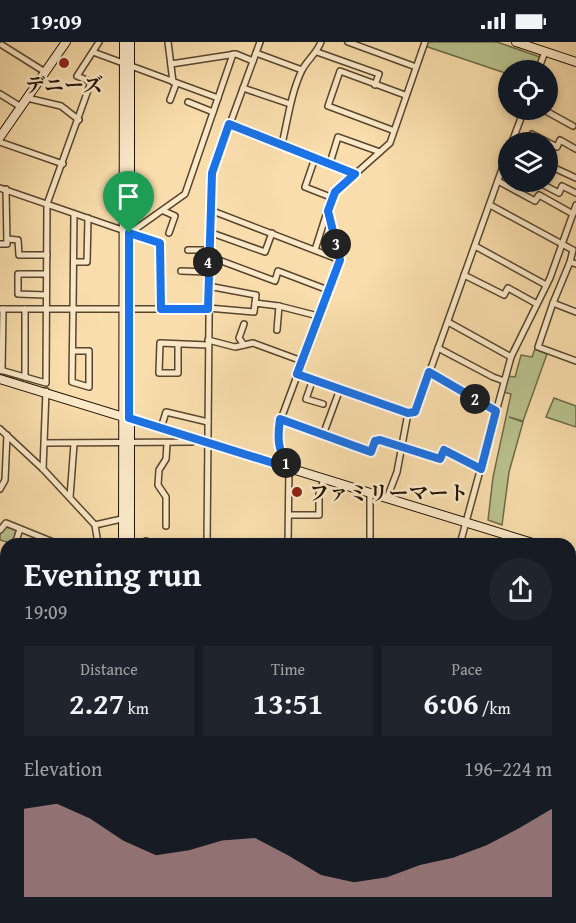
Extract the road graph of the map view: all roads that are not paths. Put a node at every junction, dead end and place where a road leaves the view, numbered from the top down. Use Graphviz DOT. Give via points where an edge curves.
graph roads {
  1 [pos="66,42"];
  2 [pos="99,42"];
  3 [pos="124,42"];
  4 [pos="130,42"];
  5 [pos="168,42"];
  6 [pos="260,42"];
  7 [pos="321,42"];
  8 [pos="348,42"];
  9 [pos="425,42"];
  10 [pos="516,42"];
  11 [pos="528,44"];
  12 [pos="2,45"];
  13 [pos="543,48"];
  14 [pos="93,52"];
  15 [pos="317,52"];
  16 [pos="256,53"];
  17 [pos="233,54"];
  18 [pos="253,61"];
  19 [pos="576,62"];
  20 [pos="171,63"];
  21 [pos="127,64"];
  22 [pos="416,67"];
  23 [pos="302,70"];
  24 [pos="45,72"];
  25 [pos="175,83"];
  26 [pos="375,85"];
  27 [pos="243,88"];
  28 [pos="0,94"];
  29 [pos="405,95"];
  30 [pos="27,98"];
  31 [pos="218,98"];
  32 [pos="170,100"];
  33 [pos="188,102"];
  34 [pos="290,104"];
  35 [pos="21,107"];
  36 [pos="213,112"];
  37 [pos="558,118"];
  38 [pos="79,120"];
  39 [pos="229,124"];
  40 [pos="573,126"];
  41 [pos="392,130"];
  42 [pos="0,137"];
  43 [pos="0,142"];
  44 [pos="282,144"];
  45 [pos="558,145"];
  46 [pos="576,149"];
  47 [pos="380,152"];
  48 [pos="315,158"];
  49 [pos="330,163"];
  50 [pos="63,164"];
  51 [pos="558,170"];
  52 [pos="355,174"];
  53 [pos="576,178"];
  54 [pos="498,181"];
  55 [pos="3,188"];
  56 [pos="518,192"];
  57 [pos="557,192"];
  58 [pos="576,193"];
  59 [pos="333,198"];
  60 [pos="47,204"];
  61 [pos="490,204"];
  62 [pos="576,205"];
  63 [pos="210,210"];
  64 [pos="164,211"];
  65 [pos="328,211"];
  66 [pos="3,214"];
  67 [pos="74,214"];
  68 [pos="573,214"];
  69 [pos="88,218"];
  70 [pos="127,232"];
  71 [pos="209,232"];
  72 [pos="169,233"];
  73 [pos="272,233"];
  74 [pos="7,239"];
  75 [pos="0,244"];
  76 [pos="562,244"];
  77 [pos="475,246"];
  78 [pos="188,250"];
  79 [pos="315,250"];
  80 [pos="208,253"];
  81 [pos="46,255"];
  82 [pos="340,260"];
  83 [pos="74,262"];
  84 [pos="573,263"];
  85 [pos="182,271"];
  86 [pos="208,272"];
  87 [pos="46,273"];
  88 [pos="464,275"];
  89 [pos="546,285"];
  90 [pos="208,286"];
  91 [pos="328,290"];
  92 [pos="46,295"];
  93 [pos="255,303"];
  94 [pos="553,303"];
  95 [pos="537,304"];
  96 [pos="279,306"];
  97 [pos="208,308"];
  98 [pos="1,309"];
  99 [pos="25,309"];
  100 [pos="46,309"];
  101 [pos="73,309"];
  102 [pos="127,309"];
  103 [pos="161,309"];
  104 [pos="576,310"];
  105 [pos="318,316"];
  106 [pos="448,322"];
  107 [pos="244,324"];
  108 [pos="277,330"];
  109 [pos="208,342"];
  110 [pos="178,344"];
  111 [pos="244,345"];
  112 [pos="438,348"];
  113 [pos="73,351"];
  114 [pos="512,357"];
  115 [pos="302,361"];
  116 [pos="576,361"];
  117 [pos="429,372"];
  118 [pos="1,373"];
  119 [pos="297,374"];
  120 [pos="25,377"];
  121 [pos="313,379"];
  122 [pos="504,381"];
  123 [pos="340,389"];
  124 [pos="46,391"];
  125 [pos="323,404"];
  126 [pos="496,411"];
  127 [pos="408,413"];
  128 [pos="126,417"];
  129 [pos="280,419"];
  130 [pos="208,422"];
  131 [pos="161,428"];
  132 [pos="0,429"];
  133 [pos="7,435"];
  134 [pos="323,435"];
  135 [pos="194,438"];
  136 [pos="207,442"];
  137 [pos="45,443"];
  138 [pos="74,444"];
  139 [pos="126,444"];
  140 [pos="167,444"];
  141 [pos="402,448"];
  142 [pos="289,468"];
  143 [pos="43,469"];
  144 [pos="481,469"];
  145 [pos="324,478"];
  146 [pos="0,489"];
  147 [pos="370,493"];
  148 [pos="70,497"];
  149 [pos="387,498"];
  150 [pos="289,516"];
  151 [pos="126,518"];
  152 [pos="466,522"];
  153 [pos="95,525"];
  154 [pos="166,526"];
  155 [pos="20,529"];
  156 [pos="0,530"];
  157 [pos="17,538"];
  158 [pos="37,538"];
  159 [pos="96,538"];
  160 [pos="124,538"];
  161 [pos="129,538"];
  162 [pos="207,538"];
  163 [pos="288,538"];
  164 [pos="370,538"];
  165 [pos="462,538"];
  166 [pos="517,538"];
  1 -- 24 [label="street"];
  2 -- 14 [label="street"];
  3 -- 21 [label="street"];
  4 -- 21 [label="street"];
  5 -- 20 [label="street"];
  6 -- 16 [label="street"];
  7 -- 15 [label="street"];
  8 -- 22 [label="street"];
  9 -- 22 [label="street"];
  10 -- 11 [label="street"];
  11 -- 13 [label="street"];
  12 -- 24 [label="street"];
  13 -- 19 [label="street"];
  14 -- 21 [label="street"];
  14 -- 38 [label="street" via="77,76 91,82"];
  15 -- 23 [label="street"];
  15 -- 26 [label="street" via="379,74"];
  16 -- 18 [label="street"];
  16 -- 23 [label="street"];
  17 -- 18 [label="street"];
  17 -- 20 [label="street"];
  17 -- 31 [label="street"];
  18 -- 27 [label="street"];
  20 -- 25 [label="street"];
  21 -- 25 [label="street"];
  21 -- 70 [label="street"];
  22 -- 29 [label="street"];
  23 -- 34 [label="street"];
  24 -- 30 [label="street"];
  25 -- 31 [label="street"];
  25 -- 32 [label="street"];
  26 -- 29 [label="street"];
  26 -- 41 [label="street" via="340,72 328,106"];
  27 -- 34 [label="street"];
  27 -- 39 [label="street"];
  28 -- 35 [label="street"];
  29 -- 41 [label="street"];
  30 -- 35 [label="street"];
  30 -- 38 [label="street" via="61,106"];
  31 -- 36 [label="street"];
  33 -- 36 [label="street"];
  34 -- 44 [label="street"];
  35 -- 42 [label="street"];
  36 -- 64 [label="street" via="185,194"];
  37 -- 40 [label="street"];
  38 -- 50 [label="street"];
  39 -- 44 [label="street"];
  39 -- 63 [label="street" via="212,173"];
  41 -- 47 [label="street" via="390,143"];
  43 -- 50 [label="street"];
  44 -- 48 [label="street"];
  45 -- 46 [label="street" via="560,140"];
  47 -- 49 [label="street" via="338,137"];
  47 -- 52 [label="street"];
  48 -- 49 [label="street"];
  48 -- 59 [label="street" via="305,187"];
  49 -- 52 [label="street"];
  50 -- 60 [label="street"];
  51 -- 53 [label="street"];
  52 -- 59 [label="street"];
  54 -- 61 [label="street"];
  55 -- 60 [label="street"];
  55 -- 66 [label="street"];
  56 -- 68 [label="street" via="535,201 539,195"];
  57 -- 58 [label="street" via="562,186"];
  59 -- 65 [label="street"];
  60 -- 67 [label="street"];
  60 -- 81 [label="street"];
  61 -- 76 [label="street"];
  61 -- 77 [label="street"];
  62 -- 68 [label="street"];
  63 -- 71 [label="street"];
  63 -- 73 [label="street"];
  64 -- 70 [label="street"];
  64 -- 72 [label="street" via="175,216"];
  65 -- 79 [label="street"];
  65 -- 82 [label="street"];
  66 -- 74 [label="street"];
  67 -- 69 [label="street"];
  67 -- 83 [label="street"];
  68 -- 76 [label="street"];
  69 -- 70 [label="street"];
  69 -- 83 [label="street" via="87,262"];
  70 -- 102 [label="street"];
  70 -- 103 [label="street" via="160,243"];
  71 -- 73 [label="street" via="265,252"];
  71 -- 80 [label="street"];
  73 -- 79 [label="street"];
  74 -- 75 [label="street" via="7,244"];
  74 -- 81 [label="street" via="18,240 19,255"];
  76 -- 84 [label="street" via="573,250"];
  76 -- 89 [label="street"];
  77 -- 88 [label="street"];
  77 -- 89 [label="street"];
  78 -- 80 [label="street"];
  79 -- 82 [label="street"];
  80 -- 86 [label="street"];
  80 -- 91 [label="street" via="275,281 278,270"];
  81 -- 87 [label="street"];
  82 -- 91 [label="street"];
  83 -- 101 [label="street"];
  84 -- 94 [label="street"];
  85 -- 86 [label="street"];
  86 -- 90 [label="street"];
  87 -- 92 [label="street"];
  87 -- 92 [label="street" via="18,274 18,294"];
  88 -- 95 [label="street" via="504,295 508,288"];
  88 -- 106 [label="street"];
  89 -- 95 [label="street"];
  90 -- 93 [label="street" via="256,295"];
  90 -- 97 [label="street"];
  91 -- 105 [label="street"];
  92 -- 100 [label="street"];
  93 -- 96 [label="street"];
  93 -- 97 [label="street" via="254,312"];
  94 -- 104 [label="street"];
  94 -- 116 [label="street" via="538,347"];
  95 -- 114 [label="street"];
  96 -- 105 [label="street"];
  96 -- 108 [label="street"];
  97 -- 103 [label="street"];
  97 -- 109 [label="street"];
  98 -- 99 [label="street"];
  98 -- 118 [label="street"];
  99 -- 100 [label="street"];
  99 -- 120 [label="street"];
  100 -- 101 [label="street"];
  100 -- 120 [label="street" via="46,383"];
  101 -- 102 [label="street"];
  101 -- 113 [label="street"];
  102 -- 103 [label="street"];
  102 -- 128 [label="street"];
  105 -- 115 [label="street"];
  106 -- 112 [label="street"];
  106 -- 114 [label="street"];
  107 -- 111 [label="street" via="239,338"];
  109 -- 110 [label="street"];
  109 -- 111 [label="street"];
  109 -- 130 [label="street"];
  110 -- 110 [label="street" via="160,343 159,373 178,373"];
  111 -- 115 [label="street" via="253,343"];
  112 -- 117 [label="street"];
  112 -- 122 [label="street"];
  113 -- 113 [label="street" via="72,382 89,387 89,351"];
  114 -- 122 [label="street"];
  115 -- 119 [label="street"];
  117 -- 126 [label="street"];
  117 -- 127 [label="street" via="415,412"];
  118 -- 120 [label="street"];
  118 -- 124 [label="street"];
  119 -- 121 [label="street"];
  119 -- 129 [label="street"];
  121 -- 123 [label="street"];
  121 -- 125 [label="street" via="306,399"];
  122 -- 126 [label="street"];
  123 -- 127 [label="street"];
  123 -- 134 [label="street"];
  124 -- 128 [label="street"];
  124 -- 137 [label="street"];
  126 -- 144 [label="street"];
  127 -- 141 [label="street"];
  128 -- 131 [label="street"];
  128 -- 139 [label="street"];
  129 -- 134 [label="street"];
  129 -- 142 [label="street" via="277,440"];
  130 -- 131 [label="street" via="166,412"];
  130 -- 136 [label="street"];
  131 -- 135 [label="street"];
  132 -- 133 [label="street"];
  133 -- 143 [label="street"];
  133 -- 146 [label="street" via="5,480"];
  134 -- 141 [label="street" via="371,452 375,441 380,440"];
  135 -- 136 [label="street"];
  135 -- 140 [label="street" via="192,442"];
  136 -- 142 [label="street"];
  136 -- 162 [label="street"];
  137 -- 138 [label="street"];
  137 -- 143 [label="street"];
  138 -- 139 [label="street"];
  138 -- 148 [label="street"];
  139 -- 140 [label="street"];
  139 -- 151 [label="street"];
  140 -- 154 [label="street" via="158,485 166,497"];
  141 -- 144 [label="street" via="440,459 444,450"];
  141 -- 149 [label="street"];
  142 -- 145 [label="street"];
  142 -- 150 [label="street"];
  143 -- 148 [label="street"];
  144 -- 152 [label="street"];
  145 -- 147 [label="street"];
  145 -- 150 [label="street" via="319,515"];
  147 -- 149 [label="street"];
  147 -- 164 [label="street"];
  148 -- 153 [label="street"];
  149 -- 152 [label="street"];
  150 -- 163 [label="street"];
  151 -- 153 [label="street"];
  151 -- 160 [label="street"];
  151 -- 161 [label="street"];
  152 -- 165 [label="street"];
  152 -- 166 [label="street"];
  153 -- 159 [label="street"];
  155 -- 156 [label="street" via="6,523"];
  155 -- 157 [label="street"];
  155 -- 158 [label="street"];
}
